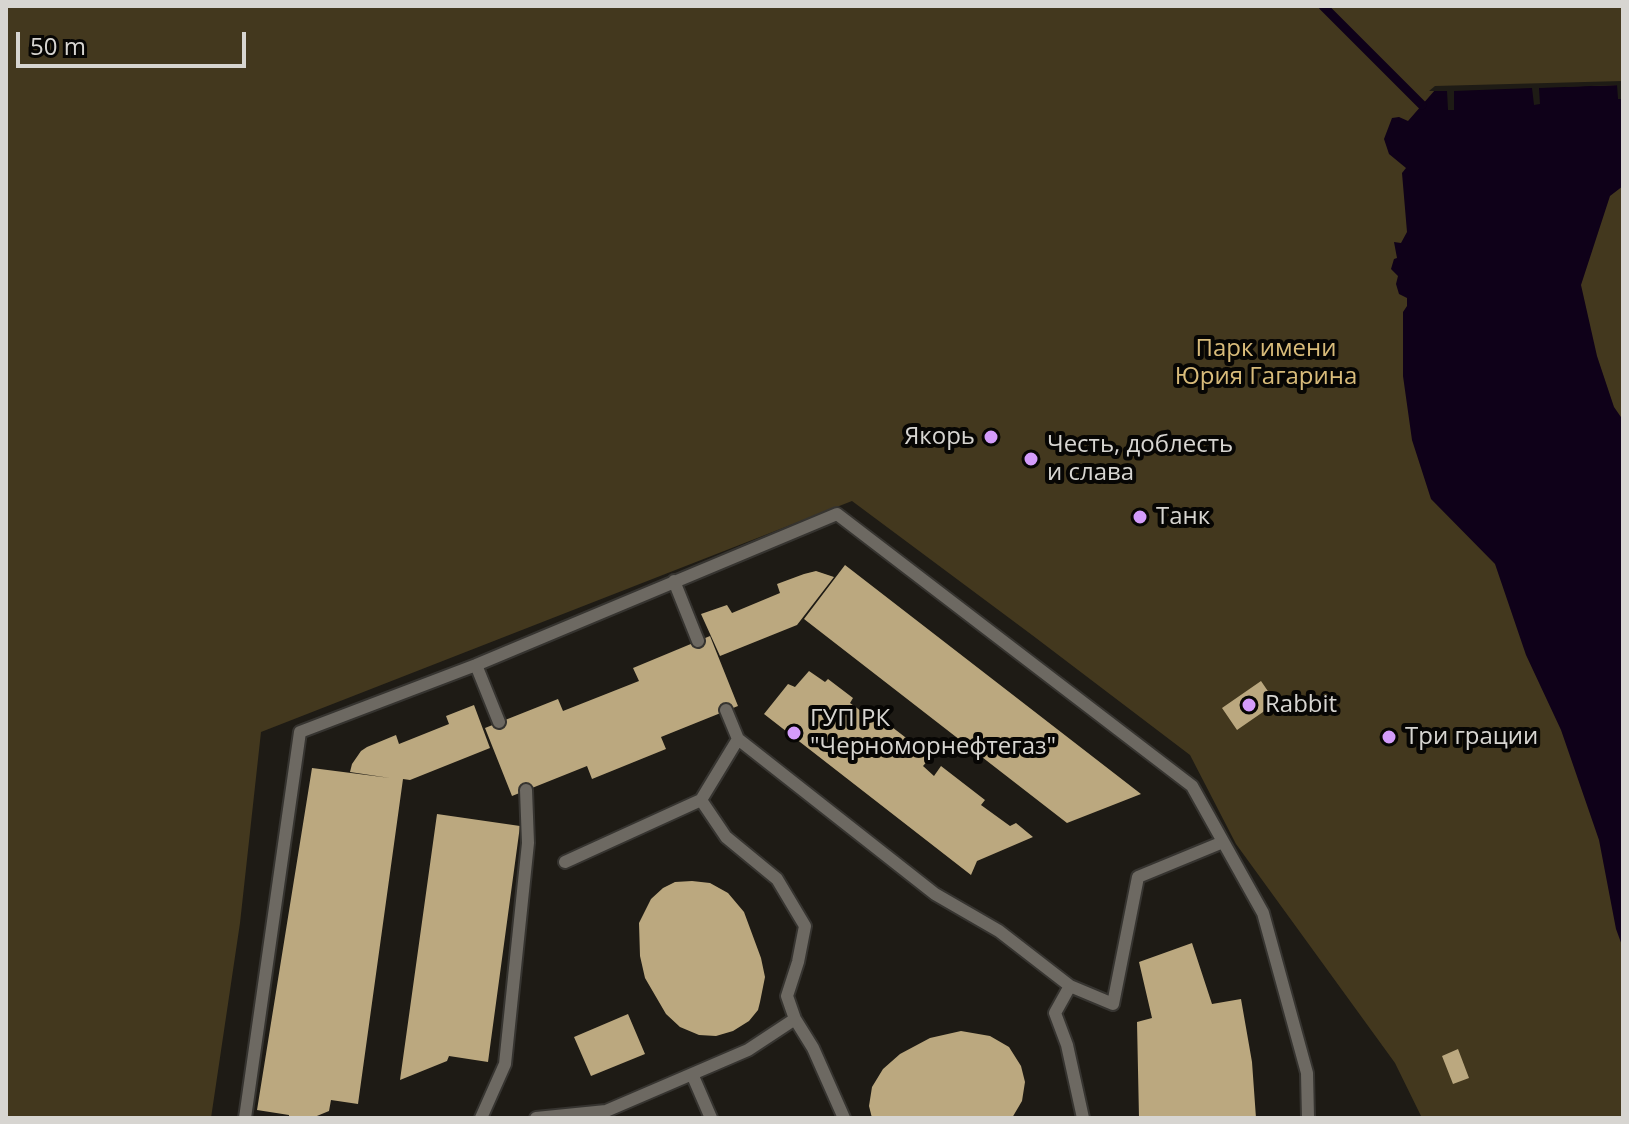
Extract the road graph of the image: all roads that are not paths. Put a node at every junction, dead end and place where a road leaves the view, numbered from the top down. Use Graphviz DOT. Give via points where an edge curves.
graph roads {
  1 [pos="674,581"];
  2 [pos="698,641"];
  3 [pos="476,665"];
  4 [pos="726,710"];
  5 [pos="499,722"];
  6 [pos="738,739"];
  7 [pos="526,790"];
  8 [pos="701,800"];
  9 [pos="1223,842"];
  10 [pos="565,862"];
  11 [pos="1070,986"];
  12 [pos="795,1019"];
  13 [pos="692,1074"];
  14 [pos="245,1118"];
  15 [pos="481,1118"];
  16 [pos="536,1118"];
  17 [pos="711,1118"];
  18 [pos="844,1118"];
  19 [pos="1083,1118"];
  20 [pos="1308,1118"];
  1 -- 2 [label="lane"];
  1 -- 3 [label="lane"];
  1 -- 9 [label="lane" via="837,514 1192,786"];
  3 -- 5 [label="lane"];
  3 -- 14 [label="lane" via="300,732"];
  4 -- 6 [label="lane"];
  6 -- 8 [label="lane"];
  6 -- 11 [label="lane" via="935,894 999,931"];
  7 -- 15 [label="lane" via="528,843 505,1064"];
  8 -- 10 [label="lane"];
  8 -- 12 [label="lane" via="726,837 777,879 805,926 787,996"];
  9 -- 11 [label="lane" via="1138,877 1113,1004"];
  9 -- 20 [label="lane" via="1263,913 1307,1073"];
  11 -- 19 [label="lane" via="1055,1013"];
  12 -- 13 [label="lane" via="748,1050"];
  12 -- 18 [label="lane"];
  13 -- 16 [label="lane" via="606,1111"];
  13 -- 17 [label="lane"];
}
